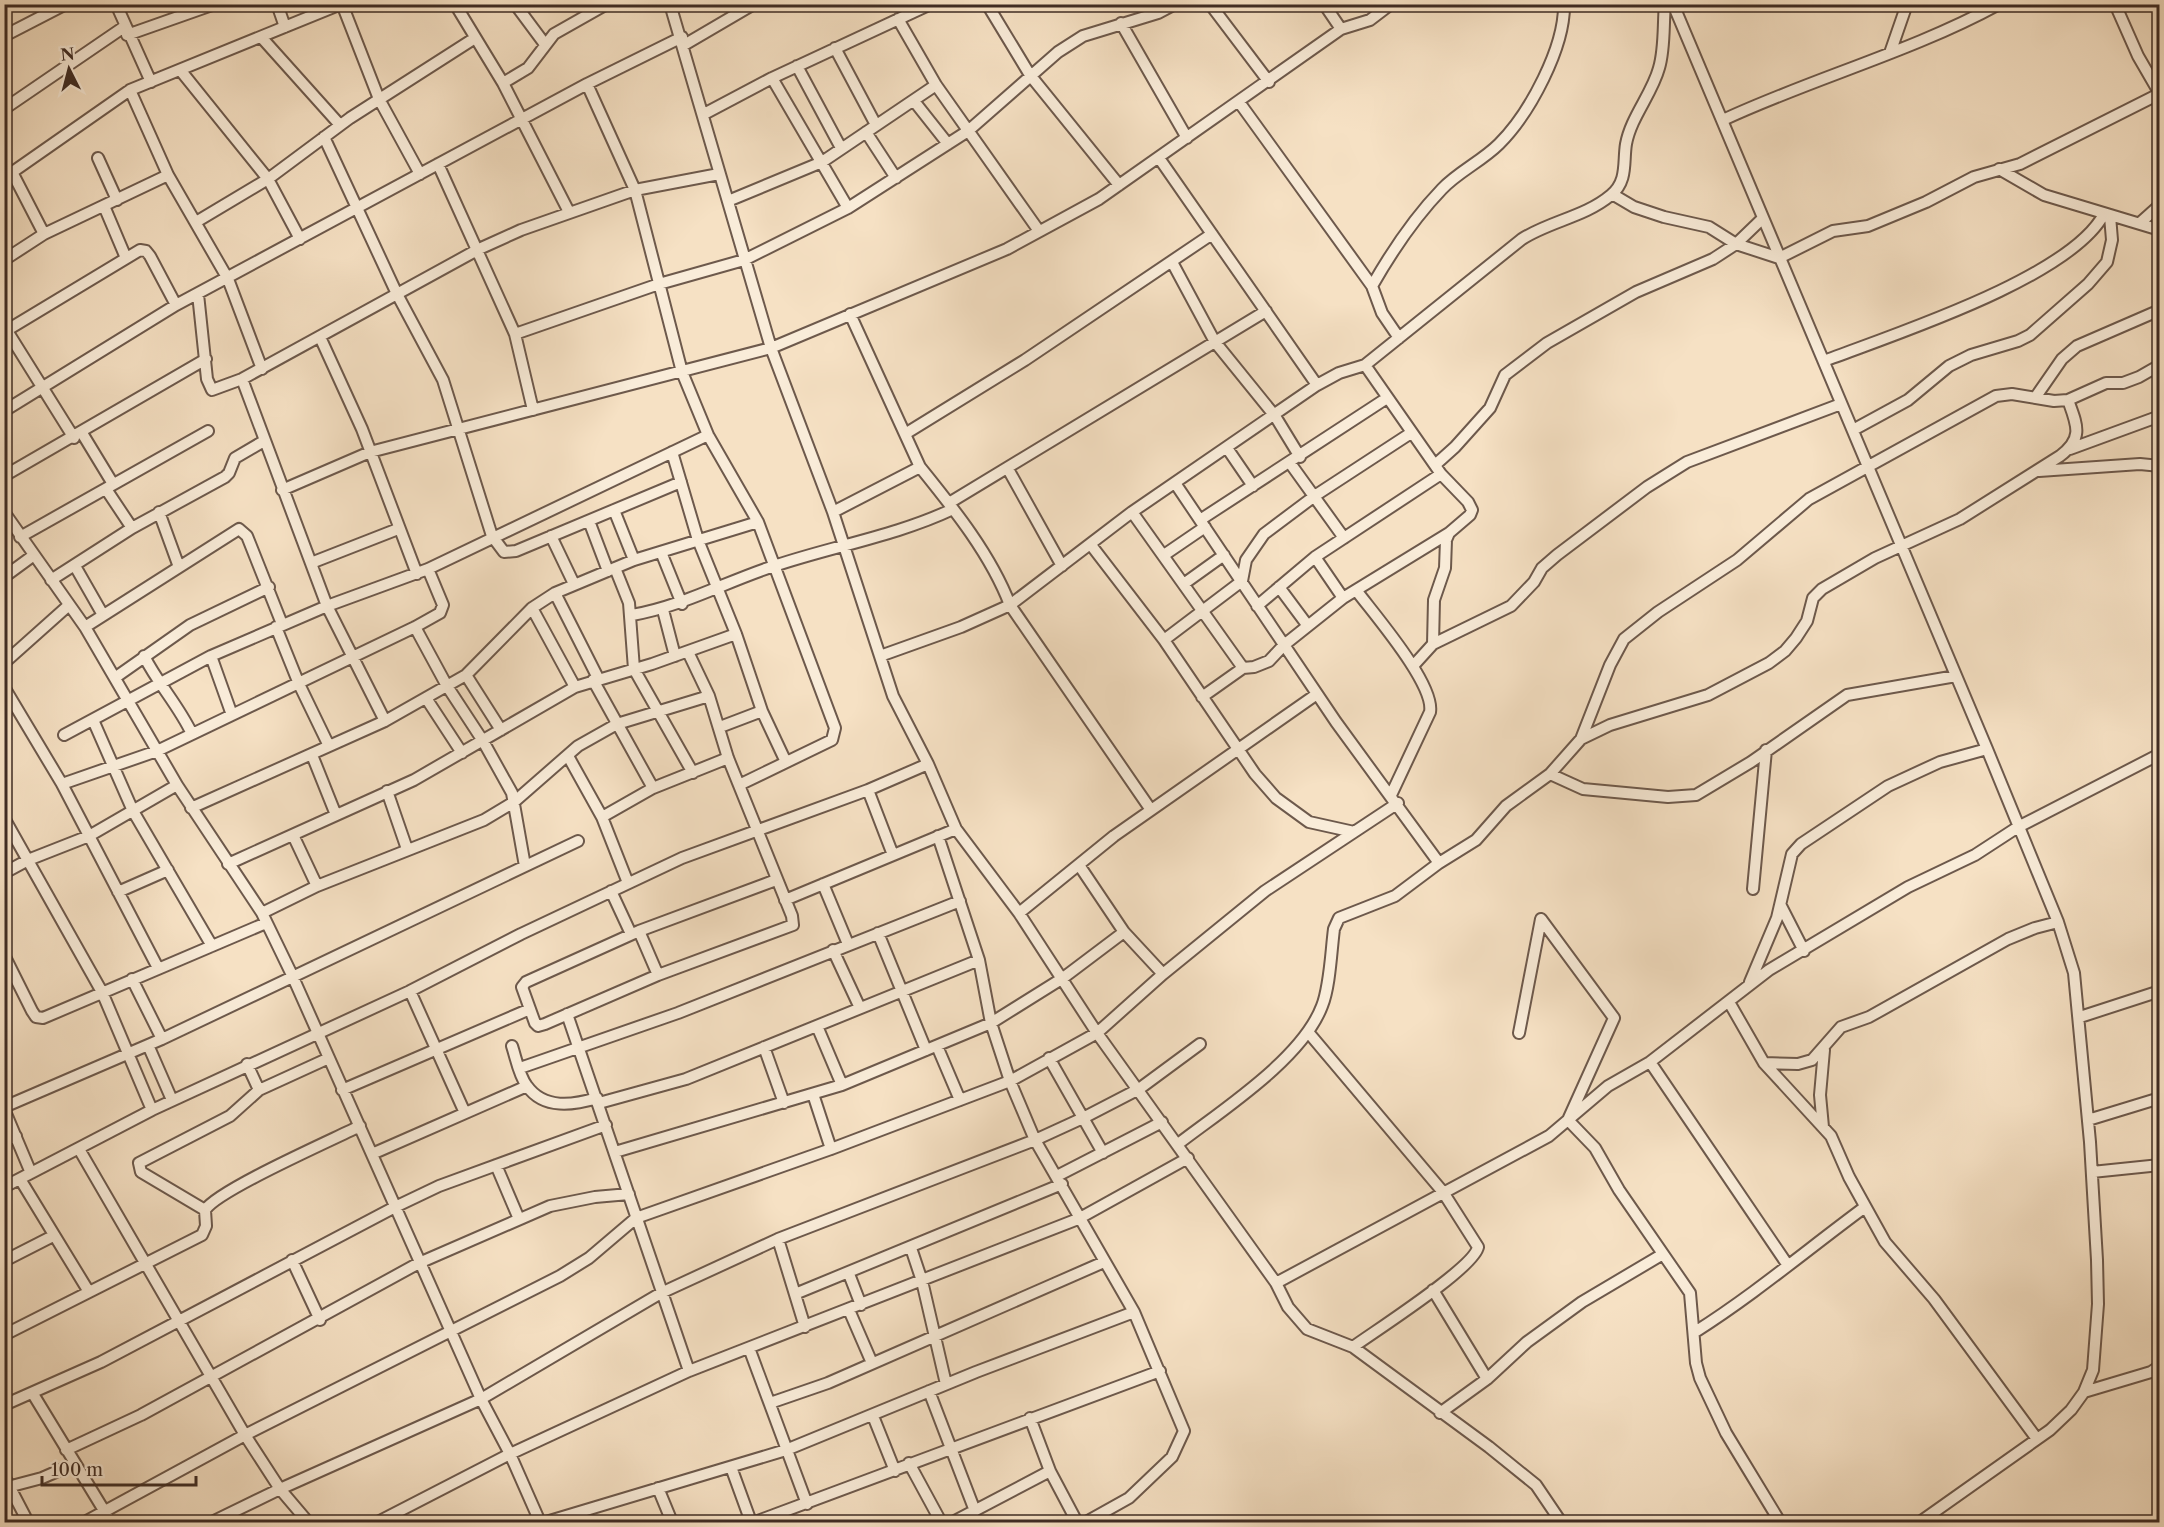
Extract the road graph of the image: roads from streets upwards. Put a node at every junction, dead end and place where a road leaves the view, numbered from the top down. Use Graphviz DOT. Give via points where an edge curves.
graph roads {
  1 [pos="66,4"];
  2 [pos="116,4"];
  3 [pos="215,4"];
  4 [pos="278,4"];
  5 [pos="455,4"];
  6 [pos="515,4"];
  7 [pos="607,4"];
  8 [pos="670,4"];
  9 [pos="931,4"];
  10 [pos="987,4"];
  11 [pos="1175,4"];
  12 [pos="1210,4"];
  13 [pos="1324,4"];
  14 [pos="1391,4"];
  15 [pos="1564,4"];
  16 [pos="1665,4"];
  17 [pos="1672,4"];
  18 [pos="1907,4"];
  19 [pos="1999,4"];
  20 [pos="2115,4"];
  21 [pos="754,5"];
  22 [pos="336,6"];
  23 [pos="898,19"];
  24 [pos="1121,23"];
  25 [pos="285,27"];
  26 [pos="1341,29"];
  27 [pos="126,31"];
  28 [pos="4,36"];
  29 [pos="262,38"];
  30 [pos="475,38"];
  31 [pos="683,41"];
  32 [pos="544,43"];
  33 [pos="835,48"];
  34 [pos="1890,53"];
  35 [pos="797,66"];
  36 [pos="181,71"];
  37 [pos="1030,75"];
  38 [pos="772,78"];
  39 [pos="151,82"];
  40 [pos="1269,82"];
  41 [pos="504,83"];
  42 [pos="587,84"];
  43 [pos="936,85"];
  44 [pos="130,90"];
  45 [pos="2159,94"];
  46 [pos="380,99"];
  47 [pos="914,101"];
  48 [pos="1239,102"];
  49 [pos="5,107"];
  50 [pos="704,114"];
  51 [pos="522,119"];
  52 [pos="1723,120"];
  53 [pos="340,125"];
  54 [pos="876,125"];
  55 [pos="968,131"];
  56 [pos="866,132"];
  57 [pos="324,137"];
  58 [pos="1187,138"];
  59 [pos="948,144"];
  60 [pos="841,148"];
  61 [pos="98,158"];
  62 [pos="1160,158"];
  63 [pos="822,162"];
  64 [pos="438,164"];
  65 [pos="1999,169"];
  66 [pos="420,174"];
  67 [pos="719,174"];
  68 [pos="8,175"];
  69 [pos="168,175"];
  70 [pos="896,178"];
  71 [pos="268,179"];
  72 [pos="1119,185"];
  73 [pos="635,190"];
  74 [pos="1612,194"];
  75 [pos="117,200"];
  76 [pos="728,201"];
  77 [pos="2160,205"];
  78 [pos="104,206"];
  79 [pos="357,208"];
  80 [pos="849,208"];
  81 [pos="569,212"];
  82 [pos="2107,215"];
  83 [pos="1763,218"];
  84 [pos="196,222"];
  85 [pos="2141,222"];
  86 [pos="2160,230"];
  87 [pos="1039,231"];
  88 [pos="44,234"];
  89 [pos="1212,234"];
  90 [pos="300,239"];
  91 [pos="1736,244"];
  92 [pos="479,249"];
  93 [pos="126,258"];
  94 [pos="1779,258"];
  95 [pos="4,260"];
  96 [pos="744,260"];
  97 [pos="1172,262"];
  98 [pos="228,279"];
  99 [pos="659,284"];
  100 [pos="1372,286"];
  101 [pos="198,294"];
  102 [pos="397,294"];
  103 [pos="176,305"];
  104 [pos="2160,310"];
  105 [pos="1266,311"];
  106 [pos="850,314"];
  107 [pos="5,329"];
  108 [pos="515,334"];
  109 [pos="320,337"];
  110 [pos="1399,338"];
  111 [pos="1215,342"];
  112 [pos="771,348"];
  113 [pos="206,358"];
  114 [pos="1824,361"];
  115 [pos="1365,365"];
  116 [pos="2160,366"];
  117 [pos="262,369"];
  118 [pos="682,372"];
  119 [pos="242,380"];
  120 [pos="1317,385"];
  121 [pos="40,387"];
  122 [pos="1387,398"];
  123 [pos="2035,398"];
  124 [pos="2068,400"];
  125 [pos="1841,404"];
  126 [pos="533,410"];
  127 [pos="4,411"];
  128 [pos="1275,416"];
  129 [pos="2160,416"];
  130 [pos="460,429"];
  131 [pos="1852,430"];
  132 [pos="208,431"];
  133 [pos="1411,433"];
  134 [pos="905,434"];
  135 [pos="708,435"];
  136 [pos="78,436"];
  137 [pos="264,441"];
  138 [pos="1227,448"];
  139 [pos="2069,450"];
  140 [pos="370,452"];
  141 [pos="672,452"];
  142 [pos="1295,460"];
  143 [pos="1868,466"];
  144 [pos="2160,466"];
  145 [pos="920,467"];
  146 [pos="1008,469"];
  147 [pos="1438,469"];
  148 [pos="2036,472"];
  149 [pos="4,476"];
  150 [pos="681,482"];
  151 [pos="1175,483"];
  152 [pos="109,486"];
  153 [pos="1252,486"];
  154 [pos="282,489"];
  155 [pos="1316,495"];
  156 [pos="951,506"];
  157 [pos="614,510"];
  158 [pos="4,512"];
  159 [pos="159,512"];
  160 [pos="834,512"];
  161 [pos="1132,512"];
  162 [pos="588,521"];
  163 [pos="758,522"];
  164 [pos="1203,524"];
  165 [pos="132,528"];
  166 [pos="398,529"];
  167 [pos="1449,533"];
  168 [pos="492,536"];
  169 [pos="551,536"];
  170 [pos="20,537"];
  171 [pos="1344,538"];
  172 [pos="698,540"];
  173 [pos="1091,545"];
  174 [pos="1902,546"];
  175 [pos="844,547"];
  176 [pos="661,552"];
  177 [pos="34,555"];
  178 [pos="1164,555"];
  179 [pos="1224,555"];
  180 [pos="1315,557"];
  181 [pos="634,560"];
  182 [pos="311,563"];
  183 [pos="75,566"];
  184 [pos="774,566"];
  185 [pos="1062,566"];
  186 [pos="178,567"];
  187 [pos="612,569"];
  188 [pos="422,572"];
  189 [pos="4,576"];
  190 [pos="51,580"];
  191 [pos="1242,581"];
  192 [pos="1185,583"];
  193 [pos="574,584"];
  194 [pos="269,587"];
  195 [pos="1279,587"];
  196 [pos="718,590"];
  197 [pos="1356,590"];
  198 [pos="555,593"];
  199 [pos="1343,598"];
  200 [pos="682,604"];
  201 [pos="69,605"];
  202 [pos="1010,605"];
  203 [pos="327,606"];
  204 [pos="1257,606"];
  205 [pos="532,608"];
  206 [pos="663,610"];
  207 [pos="1204,611"];
  208 [pos="103,615"];
  209 [pos="632,615"];
  210 [pos="279,626"];
  211 [pos="1308,626"];
  212 [pos="85,627"];
  213 [pos="415,627"];
  214 [pos="736,634"];
  215 [pos="1164,640"];
  216 [pos="1433,644"];
  217 [pos="1284,645"];
  218 [pos="688,652"];
  219 [pos="144,656"];
  220 [pos="211,656"];
  221 [pos="675,656"];
  222 [pos="880,656"];
  223 [pos="354,658"];
  224 [pos="4,663"];
  225 [pos="1413,666"];
  226 [pos="1244,668"];
  227 [pos="633,669"];
  228 [pos="466,675"];
  229 [pos="1956,676"];
  230 [pos="116,677"];
  231 [pos="596,679"];
  232 [pos="158,683"];
  233 [pos="299,684"];
  234 [pos="447,686"];
  235 [pos="4,687"];
  236 [pos="575,687"];
  237 [pos="1317,694"];
  238 [pos="709,696"];
  239 [pos="1202,697"];
  240 [pos="426,698"];
  241 [pos="127,701"];
  242 [pos="657,710"];
  243 [pos="762,711"];
  244 [pos="232,715"];
  245 [pos="93,720"];
  246 [pos="385,721"];
  247 [pos="617,724"];
  248 [pos="720,727"];
  249 [pos="501,730"];
  250 [pos="192,734"];
  251 [pos="64,735"];
  252 [pos="1581,739"];
  253 [pos="483,741"];
  254 [pos="329,746"];
  255 [pos="1240,748"];
  256 [pos="1987,749"];
  257 [pos="1766,750"];
  258 [pos="157,751"];
  259 [pos="462,753"];
  260 [pos="2160,754"];
  261 [pos="312,755"];
  262 [pos="568,756"];
  263 [pos="728,758"];
  264 [pos="785,760"];
  265 [pos="928,764"];
  266 [pos="113,767"];
  267 [pos="693,773"];
  268 [pos="1550,774"];
  269 [pos="62,784"];
  270 [pos="177,785"];
  271 [pos="739,785"];
  272 [pos="653,788"];
  273 [pos="868,790"];
  274 [pos="387,791"];
  275 [pos="1395,799"];
  276 [pos="514,802"];
  277 [pos="191,808"];
  278 [pos="1151,810"];
  279 [pos="133,811"];
  280 [pos="336,815"];
  281 [pos="602,817"];
  282 [pos="4,818"];
  283 [pos="2018,827"];
  284 [pos="957,829"];
  285 [pos="756,830"];
  286 [pos="1354,832"];
  287 [pos="293,835"];
  288 [pos="89,836"];
  289 [pos="938,836"];
  290 [pos="578,841"];
  291 [pos="407,849"];
  292 [pos="893,855"];
  293 [pos="28,860"];
  294 [pos="1439,863"];
  295 [pos="228,864"];
  296 [pos="1079,865"];
  297 [pos="525,866"];
  298 [pos="168,870"];
  299 [pos="4,873"];
  300 [pos="776,880"];
  301 [pos="628,884"];
  302 [pos="823,884"];
  303 [pos="317,886"];
  304 [pos="1754,889"];
  305 [pos="611,891"];
  306 [pos="118,892"];
  307 [pos="785,900"];
  308 [pos="960,901"];
  309 [pos="1781,906"];
  310 [pos="1019,913"];
  311 [pos="264,918"];
  312 [pos="2058,922"];
  313 [pos="635,932"];
  314 [pos="1124,932"];
  315 [pos="878,933"];
  316 [pos="848,944"];
  317 [pos="212,946"];
  318 [pos="833,950"];
  319 [pos="1804,951"];
  320 [pos="4,955"];
  321 [pos="979,960"];
  322 [pos="158,968"];
  323 [pos="1163,974"];
  324 [pos="292,975"];
  325 [pos="658,975"];
  326 [pos="1063,978"];
  327 [pos="132,979"];
  328 [pos="1749,985"];
  329 [pos="410,991"];
  330 [pos="900,991"];
  331 [pos="2160,991"];
  332 [pos="102,992"];
  333 [pos="1728,1002"];
  334 [pos="860,1008"];
  335 [pos="530,1009"];
  336 [pos="567,1014"];
  337 [pos="2080,1017"];
  338 [pos="991,1023"];
  339 [pos="817,1026"];
  340 [pos="1308,1032"];
  341 [pos="1519,1032"];
  342 [pos="319,1033"];
  343 [pos="1097,1033"];
  344 [pos="162,1039"];
  345 [pos="1200,1044"];
  346 [pos="148,1045"];
  347 [pos="512,1046"];
  348 [pos="937,1046"];
  349 [pos="580,1047"];
  350 [pos="764,1047"];
  351 [pos="926,1050"];
  352 [pos="1824,1050"];
  353 [pos="437,1051"];
  354 [pos="129,1054"];
  355 [pos="329,1058"];
  356 [pos="1049,1058"];
  357 [pos="1650,1062"];
  358 [pos="1764,1063"];
  359 [pos="247,1064"];
  360 [pos="520,1068"];
  361 [pos="1010,1081"];
  362 [pos="842,1085"];
  363 [pos="527,1086"];
  364 [pos="1139,1089"];
  365 [pos="260,1090"];
  366 [pos="342,1090"];
  367 [pos="813,1094"];
  368 [pos="2160,1098"];
  369 [pos="172,1100"];
  370 [pos="960,1100"];
  371 [pos="598,1101"];
  372 [pos="784,1103"];
  373 [pos="4,1108"];
  374 [pos="152,1110"];
  375 [pos="465,1113"];
  376 [pos="1083,1118"];
  377 [pos="1568,1120"];
  378 [pos="2088,1120"];
  379 [pos="1162,1122"];
  380 [pos="606,1125"];
  381 [pos="360,1126"];
  382 [pos="1823,1127"];
  383 [pos="16,1136"];
  384 [pos="4,1140"];
  385 [pos="1035,1140"];
  386 [pos="1178,1144"];
  387 [pos="79,1149"];
  388 [pos="831,1149"];
  389 [pos="615,1152"];
  390 [pos="1103,1153"];
  391 [pos="372,1154"];
  392 [pos="1188,1158"];
  393 [pos="496,1165"];
  394 [pos="2160,1165"];
  395 [pos="2092,1172"];
  396 [pos="31,1173"];
  397 [pos="20,1179"];
  398 [pos="1059,1180"];
  399 [pos="4,1187"];
  400 [pos="1443,1192"];
  401 [pos="629,1194"];
  402 [pos="395,1207"];
  403 [pos="1865,1207"];
  404 [pos="205,1210"];
  405 [pos="636,1218"];
  406 [pos="519,1219"];
  407 [pos="1078,1219"];
  408 [pos="53,1236"];
  409 [pos="778,1239"];
  410 [pos="911,1248"];
  411 [pos="1663,1254"];
  412 [pos="292,1260"];
  413 [pos="4,1261"];
  414 [pos="1104,1262"];
  415 [pos="146,1263"];
  416 [pos="419,1263"];
  417 [pos="1787,1264"];
  418 [pos="849,1274"];
  419 [pos="922,1281"];
  420 [pos="1276,1283"];
  421 [pos="1433,1290"];
  422 [pos="89,1292"];
  423 [pos="661,1293"];
  424 [pos="795,1294"];
  425 [pos="861,1305"];
  426 [pos="849,1310"];
  427 [pos="1134,1312"];
  428 [pos="178,1320"];
  429 [pos="320,1320"];
  430 [pos="805,1327"];
  431 [pos="452,1331"];
  432 [pos="1695,1332"];
  433 [pos="936,1334"];
  434 [pos="4,1335"];
  435 [pos="1353,1347"];
  436 [pos="749,1348"];
  437 [pos="872,1362"];
  438 [pos="2160,1366"];
  439 [pos="689,1371"];
  440 [pos="1160,1371"];
  441 [pos="211,1378"];
  442 [pos="1487,1379"];
  443 [pos="946,1384"];
  444 [pos="928,1391"];
  445 [pos="2084,1392"];
  446 [pos="33,1395"];
  447 [pos="481,1399"];
  448 [pos="770,1403"];
  449 [pos="4,1405"];
  450 [pos="1440,1413"];
  451 [pos="873,1416"];
  452 [pos="1030,1418"];
  453 [pos="245,1435"];
  454 [pos="2037,1439"];
  455 [pos="949,1448"];
  456 [pos="66,1450"];
  457 [pos="786,1450"];
  458 [pos="510,1454"];
  459 [pos="909,1463"];
  460 [pos="74,1464"];
  461 [pos="731,1467"];
  462 [pos="895,1471"];
  463 [pos="1050,1471"];
  464 [pos="6,1483"];
  465 [pos="658,1488"];
  466 [pos="280,1489"];
  467 [pos="807,1504"];
  468 [pos="975,1511"];
  469 [pos="104,1512"];
  470 [pos="767,1520"];
  471 [pos="28,1522"];
  472 [pos="85,1522"];
  473 [pos="111,1522"];
  474 [pos="213,1522"];
  475 [pos="308,1522"];
  476 [pos="378,1522"];
  477 [pos="540,1522"];
  478 [pos="546,1522"];
  479 [pos="672,1522"];
  480 [pos="753,1522"];
  481 [pos="941,1522"];
  482 [pos="953,1522"];
  483 [pos="1077,1522"];
  484 [pos="1086,1522"];
  485 [pos="1561,1522"];
  486 [pos="1780,1522"];
  487 [pos="1920,1522"];
  1 -- 28 [label="street"];
  2 -- 27 [label="street"];
  3 -- 27 [label="street"];
  4 -- 25 [label="street"];
  5 -- 30 [label="street"];
  6 -- 32 [label="street"];
  7 -- 32 [label="street" via="554,33"];
  8 -- 31 [label="street"];
  9 -- 23 [label="street"];
  10 -- 37 [label="street"];
  11 -- 24 [label="street"];
  12 -- 40 [label="street"];
  13 -- 26 [label="street"];
  14 -- 26 [label="street" via="1370,20"];
  15 -- 100 [label="street" via="1564,23 1552,56 1520,119 1499,144 1444,187 1417,217"];
  16 -- 74 [label="street" via="1659,69 1626,143 1626,169"];
  17 -- 52 [label="street"];
  18 -- 34 [label="street"];
  19 -- 34 [label="street"];
  20 -- 45 [label="street"];
  21 -- 31 [label="street"];
  22 -- 25 [label="street"];
  22 -- 46 [label="street"];
  23 -- 33 [label="street"];
  23 -- 43 [label="street"];
  24 -- 37 [label="street" via="1083,36"];
  24 -- 58 [label="street"];
  25 -- 29 [label="street"];
  26 -- 40 [label="street"];
  27 -- 39 [label="street"];
  27 -- 49 [label="street"];
  29 -- 36 [label="street"];
  29 -- 53 [label="street"];
  30 -- 41 [label="street"];
  30 -- 46 [label="street"];
  31 -- 42 [label="street"];
  31 -- 50 [label="street"];
  32 -- 41 [label="street" via="528,68"];
  33 -- 35 [label="street"];
  33 -- 54 [label="street"];
  34 -- 52 [label="street" via="1778,94"];
  35 -- 38 [label="street"];
  35 -- 60 [label="street"];
  36 -- 39 [label="street"];
  36 -- 71 [label="street"];
  37 -- 55 [label="street"];
  37 -- 72 [label="street"];
  38 -- 50 [label="street"];
  38 -- 63 [label="street"];
  39 -- 44 [label="street"];
  40 -- 48 [label="street"];
  41 -- 51 [label="street"];
  42 -- 51 [label="street"];
  42 -- 73 [label="street"];
  43 -- 47 [label="street"];
  43 -- 55 [label="street"];
  44 -- 68 [label="street"];
  44 -- 69 [label="street"];
  45 -- 65 [label="street" via="2020,164"];
  46 -- 53 [label="street"];
  46 -- 66 [label="street"];
  47 -- 54 [label="street"];
  47 -- 59 [label="street"];
  48 -- 58 [label="street"];
  48 -- 100 [label="street"];
  50 -- 67 [label="street"];
  51 -- 64 [label="street"];
  51 -- 81 [label="street"];
  52 -- 83 [label="street"];
  53 -- 57 [label="street"];
  54 -- 56 [label="street"];
  55 -- 59 [label="street"];
  55 -- 87 [label="street"];
  56 -- 60 [label="street"];
  56 -- 70 [label="street"];
  57 -- 71 [label="street"];
  57 -- 79 [label="street"];
  58 -- 62 [label="street"];
  59 -- 70 [label="street"];
  60 -- 63 [label="street"];
  61 -- 75 [label="street"];
  62 -- 72 [label="street"];
  62 -- 89 [label="street"];
  63 -- 76 [label="street"];
  63 -- 80 [label="street"];
  64 -- 66 [label="street"];
  64 -- 92 [label="street"];
  65 -- 82 [label="street" via="2044,195"];
  65 -- 94 [label="street" via="1883,220 1833,231"];
  66 -- 79 [label="street"];
  67 -- 73 [label="street"];
  67 -- 76 [label="street"];
  68 -- 88 [label="street"];
  69 -- 75 [label="street"];
  69 -- 84 [label="street"];
  70 -- 80 [label="street"];
  71 -- 84 [label="street"];
  71 -- 90 [label="street"];
  72 -- 87 [label="street"];
  73 -- 81 [label="street"];
  73 -- 99 [label="street"];
  74 -- 91 [label="street" via="1634,207 1709,228"];
  74 -- 110 [label="street" via="1575,217 1542,226 1522,239"];
  75 -- 78 [label="street"];
  76 -- 96 [label="street"];
  77 -- 85 [label="street"];
  78 -- 88 [label="street"];
  78 -- 93 [label="street"];
  79 -- 90 [label="street"];
  79 -- 102 [label="street"];
  80 -- 96 [label="street"];
  81 -- 92 [label="street"];
  82 -- 85 [label="street"];
  82 -- 114 [label="street" via="2085,240 2035,272 1959,309"];
  82 -- 131 [label="street" via="2112,240 2107,262 2030,335 1949,366 1908,400"];
  83 -- 91 [label="street"];
  83 -- 94 [label="street"];
  84 -- 98 [label="street"];
  85 -- 86 [label="street"];
  87 -- 106 [label="street" via="1008,249"];
  88 -- 95 [label="street"];
  89 -- 97 [label="street"];
  89 -- 105 [label="street"];
  90 -- 98 [label="street"];
  91 -- 94 [label="street"];
  91 -- 147 [label="street" via="1713,259 1636,292 1547,343 1505,375 1490,408"];
  92 -- 102 [label="street"];
  92 -- 108 [label="street"];
  93 -- 103 [label="street" via="146,251"];
  93 -- 107 [label="street"];
  94 -- 114 [label="street"];
  96 -- 99 [label="street"];
  96 -- 112 [label="street"];
  97 -- 111 [label="street"];
  97 -- 134 [label="street"];
  98 -- 101 [label="street"];
  98 -- 117 [label="street"];
  99 -- 108 [label="street"];
  99 -- 118 [label="street"];
  100 -- 110 [label="street" via="1382,314"];
  101 -- 103 [label="street"];
  101 -- 113 [label="street"];
  102 -- 109 [label="street"];
  102 -- 130 [label="street" via="434,359"];
  103 -- 121 [label="street"];
  104 -- 123 [label="street" via="2077,346 2062,359"];
  105 -- 111 [label="street"];
  105 -- 120 [label="street"];
  106 -- 112 [label="street"];
  106 -- 134 [label="street"];
  107 -- 121 [label="street"];
  108 -- 126 [label="street"];
  109 -- 117 [label="street"];
  109 -- 140 [label="street"];
  110 -- 115 [label="street"];
  111 -- 128 [label="street"];
  111 -- 146 [label="street"];
  112 -- 118 [label="street"];
  112 -- 160 [label="street"];
  113 -- 119 [label="street" via="209,389"];
  113 -- 136 [label="street"];
  114 -- 125 [label="street"];
  115 -- 120 [label="street"];
  115 -- 122 [label="street"];
  116 -- 124 [label="street" via="2123,383 2106,383"];
  117 -- 119 [label="street"];
  118 -- 126 [label="street"];
  118 -- 135 [label="street"];
  119 -- 137 [label="street"];
  120 -- 128 [label="street"];
  121 -- 127 [label="street"];
  121 -- 136 [label="street"];
  122 -- 133 [label="street"];
  122 -- 142 [label="street"];
  123 -- 124 [label="street"];
  123 -- 143 [label="street" via="1996,396"];
  124 -- 139 [label="street" via="2077,430"];
  125 -- 131 [label="street"];
  125 -- 216 [label="street" via="1687,462 1557,555 1511,606"];
  126 -- 130 [label="street"];
  128 -- 138 [label="street"];
  128 -- 142 [label="street"];
  129 -- 139 [label="street"];
  130 -- 140 [label="street"];
  130 -- 168 [label="street"];
  131 -- 143 [label="street"];
  132 -- 152 [label="street"];
  133 -- 147 [label="street"];
  133 -- 155 [label="street"];
  134 -- 145 [label="street"];
  135 -- 141 [label="street"];
  135 -- 163 [label="street"];
  136 -- 149 [label="street"];
  136 -- 152 [label="street"];
  137 -- 154 [label="street"];
  137 -- 159 [label="street" via="235,458 225,477"];
  138 -- 151 [label="street"];
  138 -- 153 [label="street"];
  139 -- 148 [label="street"];
  140 -- 154 [label="street"];
  140 -- 166 [label="street"];
  141 -- 150 [label="street"];
  141 -- 168 [label="street"];
  142 -- 153 [label="street"];
  142 -- 155 [label="street"];
  143 -- 174 [label="street"];
  143 -- 252 [label="street" via="1809,499 1737,560 1624,639"];
  144 -- 148 [label="street"];
  145 -- 156 [label="street"];
  145 -- 160 [label="street"];
  146 -- 156 [label="street"];
  146 -- 185 [label="street"];
  147 -- 167 [label="street" via="1472,510 1467,520"];
  147 -- 171 [label="street"];
  148 -- 174 [label="street" via="1960,519"];
  150 -- 157 [label="street"];
  150 -- 172 [label="street"];
  151 -- 161 [label="street"];
  151 -- 164 [label="street"];
  152 -- 165 [label="street"];
  152 -- 170 [label="street"];
  153 -- 164 [label="street"];
  154 -- 182 [label="street"];
  155 -- 171 [label="street"];
  155 -- 191 [label="street" via="1264,534 1246,560"];
  156 -- 175 [label="street" via="916,524"];
  156 -- 202 [label="street" via="998,578"];
  157 -- 162 [label="street"];
  157 -- 181 [label="street"];
  158 -- 170 [label="street"];
  159 -- 165 [label="street"];
  159 -- 186 [label="street"];
  160 -- 175 [label="street"];
  161 -- 173 [label="street"];
  161 -- 178 [label="street"];
  162 -- 169 [label="street"];
  162 -- 187 [label="street"];
  163 -- 172 [label="street"];
  163 -- 184 [label="street"];
  164 -- 178 [label="street"];
  164 -- 179 [label="street"];
  165 -- 183 [label="street"];
  166 -- 182 [label="street"];
  166 -- 188 [label="street"];
  167 -- 197 [label="street"];
  167 -- 216 [label="street" via="1445,568 1434,600"];
  168 -- 169 [label="street" via="500,550 508,553"];
  168 -- 188 [label="street"];
  169 -- 193 [label="street"];
  170 -- 177 [label="street"];
  171 -- 180 [label="street"];
  172 -- 176 [label="street"];
  172 -- 196 [label="street"];
  173 -- 185 [label="street"];
  173 -- 215 [label="street"];
  174 -- 229 [label="street"];
  174 -- 252 [label="street" via="1822,589 1813,598 1807,621 1796,638 1769,663 1708,695 1610,725"];
  175 -- 184 [label="street"];
  175 -- 222 [label="street"];
  176 -- 181 [label="street"];
  176 -- 200 [label="street"];
  177 -- 189 [label="street"];
  177 -- 190 [label="street"];
  178 -- 192 [label="street"];
  179 -- 191 [label="street"];
  179 -- 192 [label="street"];
  180 -- 195 [label="street"];
  180 -- 199 [label="street"];
  181 -- 187 [label="street"];
  182 -- 203 [label="street"];
  183 -- 190 [label="street"];
  183 -- 208 [label="street"];
  184 -- 196 [label="street"];
  184 -- 264 [label="street" via="836,728 832,740"];
  185 -- 202 [label="street"];
  186 -- 194 [label="street" via="239,529 247,536"];
  186 -- 208 [label="street"];
  187 -- 193 [label="street"];
  187 -- 209 [label="street"];
  188 -- 203 [label="street"];
  188 -- 213 [label="street" via="443,605 440,613"];
  190 -- 201 [label="street"];
  191 -- 204 [label="street"];
  191 -- 207 [label="street"];
  192 -- 207 [label="street"];
  193 -- 198 [label="street"];
  194 -- 210 [label="street"];
  194 -- 219 [label="street" via="190,625"];
  195 -- 204 [label="street"];
  195 -- 211 [label="street"];
  196 -- 200 [label="street"];
  196 -- 214 [label="street"];
  197 -- 199 [label="street"];
  197 -- 225 [label="street"];
  198 -- 205 [label="street"];
  198 -- 231 [label="street"];
  199 -- 211 [label="street"];
  200 -- 206 [label="street"];
  201 -- 212 [label="street"];
  201 -- 224 [label="street"];
  202 -- 222 [label="street"];
  202 -- 278 [label="street"];
  203 -- 210 [label="street"];
  203 -- 223 [label="street"];
  204 -- 217 [label="street"];
  205 -- 228 [label="street"];
  205 -- 236 [label="street"];
  206 -- 209 [label="street"];
  206 -- 221 [label="street"];
  207 -- 215 [label="street"];
  207 -- 226 [label="street"];
  208 -- 212 [label="street"];
  209 -- 227 [label="street"];
  210 -- 220 [label="street"];
  210 -- 233 [label="street"];
  211 -- 217 [label="street"];
  212 -- 230 [label="street"];
  213 -- 223 [label="street"];
  213 -- 234 [label="street"];
  214 -- 218 [label="street"];
  214 -- 243 [label="street"];
  215 -- 239 [label="street"];
  216 -- 225 [label="street"];
  217 -- 226 [label="street" via="1262,665"];
  217 -- 237 [label="street"];
  218 -- 221 [label="street"];
  218 -- 238 [label="street"];
  219 -- 230 [label="street"];
  219 -- 232 [label="street"];
  220 -- 232 [label="street"];
  220 -- 244 [label="street"];
  221 -- 227 [label="street"];
  222 -- 265 [label="street" via="893,696"];
  223 -- 233 [label="street"];
  223 -- 246 [label="street"];
  225 -- 275 [label="street" via="1431,706"];
  226 -- 239 [label="street"];
  227 -- 231 [label="street"];
  227 -- 242 [label="street"];
  228 -- 234 [label="street"];
  228 -- 249 [label="street"];
  229 -- 256 [label="street"];
  229 -- 257 [label="street" via="1847,695"];
  230 -- 241 [label="street"];
  231 -- 236 [label="street"];
  231 -- 247 [label="street"];
  232 -- 241 [label="street"];
  232 -- 250 [label="street" via="177,705"];
  233 -- 244 [label="street"];
  233 -- 254 [label="street"];
  234 -- 240 [label="street"];
  234 -- 253 [label="street"];
  235 -- 269 [label="street"];
  236 -- 249 [label="street"];
  237 -- 255 [label="street"];
  237 -- 275 [label="street"];
  238 -- 242 [label="street"];
  238 -- 248 [label="street"];
  239 -- 255 [label="street"];
  240 -- 246 [label="street"];
  240 -- 259 [label="street"];
  241 -- 245 [label="street"];
  241 -- 258 [label="street"];
  242 -- 247 [label="street"];
  242 -- 267 [label="street"];
  243 -- 248 [label="street"];
  243 -- 264 [label="street"];
  244 -- 250 [label="street"];
  245 -- 251 [label="street"];
  245 -- 266 [label="street"];
  246 -- 254 [label="street"];
  247 -- 262 [label="street"];
  247 -- 272 [label="street"];
  248 -- 263 [label="street"];
  249 -- 253 [label="street"];
  250 -- 258 [label="street"];
  252 -- 268 [label="street"];
  253 -- 259 [label="street"];
  253 -- 276 [label="street"];
  254 -- 261 [label="street"];
  255 -- 278 [label="street"];
  255 -- 286 [label="street" via="1255,774 1290,810 1309,822"];
  256 -- 283 [label="street"];
  256 -- 309 [label="street" via="1940,762 1888,786 1800,844 1792,854"];
  257 -- 268 [label="street" via="1696,795 1583,789"];
  257 -- 304 [label="street"];
  258 -- 266 [label="street"];
  258 -- 270 [label="street"];
  259 -- 274 [label="street"];
  260 -- 283 [label="street"];
  261 -- 277 [label="street"];
  261 -- 280 [label="street"];
  262 -- 276 [label="street"];
  262 -- 281 [label="street"];
  263 -- 267 [label="street"];
  263 -- 271 [label="street"];
  264 -- 271 [label="street"];
  265 -- 273 [label="street"];
  265 -- 284 [label="street"];
  266 -- 269 [label="street"];
  266 -- 279 [label="street"];
  267 -- 272 [label="street"];
  268 -- 294 [label="street" via="1506,806 1476,840"];
  269 -- 288 [label="street"];
  270 -- 277 [label="street"];
  270 -- 279 [label="street"];
  271 -- 285 [label="street"];
  272 -- 281 [label="street"];
  273 -- 285 [label="street"];
  273 -- 292 [label="street"];
  274 -- 280 [label="street"];
  274 -- 291 [label="street"];
  275 -- 286 [label="street"];
  275 -- 294 [label="street"];
  276 -- 291 [label="street" via="484,820"];
  276 -- 297 [label="street"];
  277 -- 295 [label="street"];
  278 -- 296 [label="street"];
  279 -- 288 [label="street"];
  279 -- 298 [label="street"];
  280 -- 287 [label="street"];
  281 -- 301 [label="street"];
  282 -- 293 [label="street"];
  283 -- 312 [label="street"];
  283 -- 319 [label="street" via="1975,855 1908,887"];
  284 -- 289 [label="street"];
  284 -- 310 [label="street"];
  285 -- 300 [label="street"];
  285 -- 301 [label="street"];
  286 -- 323 [label="street" via="1265,891"];
  287 -- 295 [label="street"];
  287 -- 303 [label="street"];
  288 -- 293 [label="street"];
  288 -- 306 [label="street"];
  289 -- 292 [label="street"];
  289 -- 308 [label="street"];
  290 -- 297 [label="street"];
  291 -- 303 [label="street"];
  292 -- 302 [label="street"];
  293 -- 299 [label="street"];
  293 -- 332 [label="street"];
  294 -- 340 [label="street" via="1395,896 1340,918 1334,929 1323,1005"];
  295 -- 311 [label="street"];
  296 -- 310 [label="street"];
  296 -- 314 [label="street"];
  297 -- 324 [label="street"];
  298 -- 306 [label="street"];
  298 -- 317 [label="street"];
  300 -- 307 [label="street"];
  300 -- 313 [label="street"];
  301 -- 305 [label="street"];
  302 -- 307 [label="street"];
  302 -- 316 [label="street"];
  303 -- 311 [label="street"];
  305 -- 313 [label="street"];
  305 -- 329 [label="street"];
  306 -- 322 [label="street"];
  307 -- 325 [label="street" via="793,921 790,927"];
  308 -- 315 [label="street"];
  308 -- 321 [label="street"];
  309 -- 319 [label="street"];
  309 -- 328 [label="street"];
  310 -- 326 [label="street"];
  311 -- 317 [label="street"];
  311 -- 324 [label="street"];
  312 -- 337 [label="street" via="2074,973"];
  312 -- 352 [label="street" via="2008,939 1869,1017 1841,1027"];
  313 -- 325 [label="street"];
  313 -- 335 [label="street" via="526,982 522,987"];
  314 -- 323 [label="street"];
  314 -- 326 [label="street"];
  315 -- 316 [label="street"];
  315 -- 330 [label="street"];
  316 -- 318 [label="street"];
  317 -- 322 [label="street"];
  318 -- 334 [label="street"];
  318 -- 349 [label="street" via="678,1013"];
  319 -- 328 [label="street"];
  320 -- 332 [label="street" via="36,1017 51,1016"];
  321 -- 330 [label="street"];
  321 -- 338 [label="street"];
  322 -- 327 [label="street"];
  323 -- 343 [label="street"];
  324 -- 342 [label="street"];
  324 -- 344 [label="street"];
  325 -- 336 [label="street"];
  326 -- 338 [label="street"];
  326 -- 343 [label="street"];
  327 -- 332 [label="street"];
  327 -- 344 [label="street"];
  328 -- 333 [label="street"];
  329 -- 342 [label="street"];
  329 -- 353 [label="street"];
  330 -- 334 [label="street"];
  330 -- 351 [label="street"];
  331 -- 337 [label="street"];
  332 -- 354 [label="street"];
  333 -- 357 [label="street"];
  333 -- 358 [label="street"];
  334 -- 339 [label="street"];
  335 -- 336 [label="street" via="538,1026"];
  335 -- 353 [label="street"];
  336 -- 349 [label="street"];
  337 -- 378 [label="street"];
  338 -- 348 [label="street"];
  338 -- 361 [label="street"];
  339 -- 350 [label="street"];
  339 -- 362 [label="street"];
  340 -- 386 [label="street" via="1270,1072"];
  340 -- 400 [label="street"];
  341 -- 377 [label="street" via="1541,920 1614,1018"];
  342 -- 355 [label="street"];
  342 -- 359 [label="street"];
  343 -- 356 [label="street"];
  343 -- 364 [label="street"];
  344 -- 346 [label="street"];
  345 -- 364 [label="street"];
  346 -- 354 [label="street"];
  346 -- 369 [label="street"];
  347 -- 360 [label="street"];
  348 -- 351 [label="street"];
  348 -- 370 [label="street"];
  349 -- 360 [label="street"];
  349 -- 371 [label="street"];
  350 -- 371 [label="street" via="686,1079"];
  350 -- 372 [label="street"];
  351 -- 362 [label="street"];
  352 -- 358 [label="street" via="1812,1060 1798,1064"];
  352 -- 382 [label="street" via="1820,1095"];
  353 -- 366 [label="street"];
  353 -- 375 [label="street"];
  354 -- 373 [label="street"];
  354 -- 374 [label="street"];
  355 -- 365 [label="street"];
  355 -- 366 [label="street"];
  356 -- 361 [label="street"];
  356 -- 376 [label="street"];
  357 -- 377 [label="street" via="1608,1086"];
  357 -- 417 [label="street"];
  358 -- 382 [label="street"];
  359 -- 365 [label="street"];
  359 -- 369 [label="street"];
  360 -- 363 [label="street"];
  361 -- 370 [label="street"];
  361 -- 385 [label="street"];
  362 -- 367 [label="street"];
  363 -- 371 [label="street" via="544,1099 568,1106"];
  363 -- 375 [label="street"];
  364 -- 376 [label="street"];
  364 -- 379 [label="street"];
  365 -- 404 [label="street" via="230,1116 139,1163 141,1172"];
  366 -- 381 [label="street"];
  367 -- 372 [label="street"];
  367 -- 388 [label="street"];
  368 -- 378 [label="street"];
  369 -- 374 [label="street"];
  370 -- 388 [label="street"];
  371 -- 380 [label="street"];
  372 -- 389 [label="street"];
  373 -- 383 [label="street"];
  374 -- 387 [label="street"];
  375 -- 391 [label="street"];
  376 -- 385 [label="street"];
  376 -- 390 [label="street"];
  377 -- 400 [label="street" via="1549,1136"];
  377 -- 411 [label="street" via="1595,1148"];
  378 -- 395 [label="street"];
  379 -- 386 [label="street"];
  379 -- 390 [label="street"];
  380 -- 389 [label="street"];
  380 -- 393 [label="street"];
  381 -- 391 [label="street"];
  381 -- 404 [label="street" via="221,1196"];
  382 -- 403 [label="street" via="1832,1136"];
  383 -- 384 [label="street"];
  383 -- 396 [label="street"];
  385 -- 398 [label="street"];
  385 -- 409 [label="street"];
  386 -- 392 [label="street"];
  387 -- 396 [label="street"];
  387 -- 415 [label="street"];
  388 -- 405 [label="street"];
  389 -- 401 [label="street"];
  390 -- 398 [label="street"];
  391 -- 402 [label="street"];
  392 -- 407 [label="street"];
  392 -- 420 [label="street"];
  393 -- 402 [label="street"];
  393 -- 406 [label="street"];
  394 -- 395 [label="street"];
  395 -- 445 [label="street" via="2097,1341 2094,1370"];
  396 -- 397 [label="street"];
  397 -- 399 [label="street"];
  397 -- 408 [label="street"];
  398 -- 407 [label="street"];
  398 -- 410 [label="street"];
  400 -- 420 [label="street"];
  400 -- 421 [label="street" via="1478,1247 1473,1258"];
  401 -- 405 [label="street"];
  401 -- 406 [label="street" via="550,1206"];
  402 -- 412 [label="street"];
  402 -- 416 [label="street"];
  403 -- 417 [label="street"];
  403 -- 454 [label="street" via="1885,1242 1934,1299"];
  404 -- 415 [label="street" via="202,1235"];
  405 -- 423 [label="street"];
  405 -- 431 [label="street" via="589,1258"];
  406 -- 416 [label="street"];
  407 -- 414 [label="street"];
  407 -- 419 [label="street"];
  408 -- 413 [label="street"];
  408 -- 422 [label="street"];
  409 -- 423 [label="street"];
  409 -- 424 [label="street"];
  410 -- 418 [label="street"];
  410 -- 419 [label="street"];
  411 -- 432 [label="street" via="1690,1293"];
  411 -- 442 [label="street" via="1582,1302 1527,1342"];
  412 -- 428 [label="street"];
  412 -- 429 [label="street"];
  414 -- 427 [label="street"];
  414 -- 433 [label="street"];
  415 -- 422 [label="street"];
  415 -- 428 [label="street"];
  416 -- 429 [label="street"];
  416 -- 431 [label="street"];
  417 -- 432 [label="street" via="1768,1284"];
  418 -- 424 [label="street"];
  418 -- 425 [label="street"];
  419 -- 425 [label="street"];
  419 -- 433 [label="street"];
  420 -- 435 [label="street" via="1297,1320 1307,1329"];
  421 -- 435 [label="street"];
  421 -- 442 [label="street"];
  422 -- 434 [label="street"];
  423 -- 439 [label="street"];
  423 -- 447 [label="street"];
  424 -- 430 [label="street"];
  425 -- 426 [label="street"];
  426 -- 430 [label="street"];
  426 -- 437 [label="street"];
  427 -- 440 [label="street"];
  427 -- 443 [label="street"];
  428 -- 441 [label="street"];
  428 -- 446 [label="street"];
  429 -- 441 [label="street"];
  430 -- 436 [label="street"];
  431 -- 447 [label="street"];
  431 -- 453 [label="street"];
  432 -- 486 [label="street" via="1700,1378 1726,1433"];
  433 -- 437 [label="street"];
  433 -- 443 [label="street"];
  435 -- 450 [label="street"];
  436 -- 439 [label="street"];
  436 -- 448 [label="street"];
  437 -- 448 [label="street" via="814,1389"];
  438 -- 445 [label="street"];
  439 -- 458 [label="street"];
  440 -- 452 [label="street"];
  440 -- 484 [label="street" via="1184,1431 1172,1457 1129,1498"];
  441 -- 453 [label="street"];
  441 -- 456 [label="street"];
  442 -- 450 [label="street"];
  443 -- 444 [label="street"];
  444 -- 451 [label="street"];
  444 -- 455 [label="street"];
  445 -- 454 [label="street" via="2071,1410"];
  446 -- 449 [label="street"];
  446 -- 456 [label="street"];
  447 -- 458 [label="street"];
  447 -- 466 [label="street"];
  448 -- 457 [label="street"];
  450 -- 485 [label="street" via="1536,1485"];
  451 -- 457 [label="street"];
  451 -- 462 [label="street"];
  452 -- 455 [label="street"];
  452 -- 463 [label="street"];
  453 -- 466 [label="street"];
  453 -- 469 [label="street"];
  454 -- 487 [label="street"];
  455 -- 459 [label="street"];
  455 -- 468 [label="street"];
  456 -- 460 [label="street"];
  457 -- 461 [label="street"];
  457 -- 467 [label="street"];
  458 -- 476 [label="street"];
  458 -- 477 [label="street"];
  459 -- 462 [label="street"];
  459 -- 481 [label="street"];
  460 -- 464 [label="street" via="42,1478"];
  460 -- 469 [label="street"];
  461 -- 465 [label="street"];
  461 -- 480 [label="street"];
  462 -- 467 [label="street"];
  463 -- 468 [label="street"];
  463 -- 483 [label="street"];
  464 -- 471 [label="street"];
  465 -- 478 [label="street"];
  465 -- 479 [label="street"];
  466 -- 474 [label="street"];
  466 -- 475 [label="street"];
  467 -- 470 [label="street"];
  468 -- 482 [label="street"];
  469 -- 472 [label="street"];
  469 -- 473 [label="street"];
  470 -- 480 [label="street"];
}
